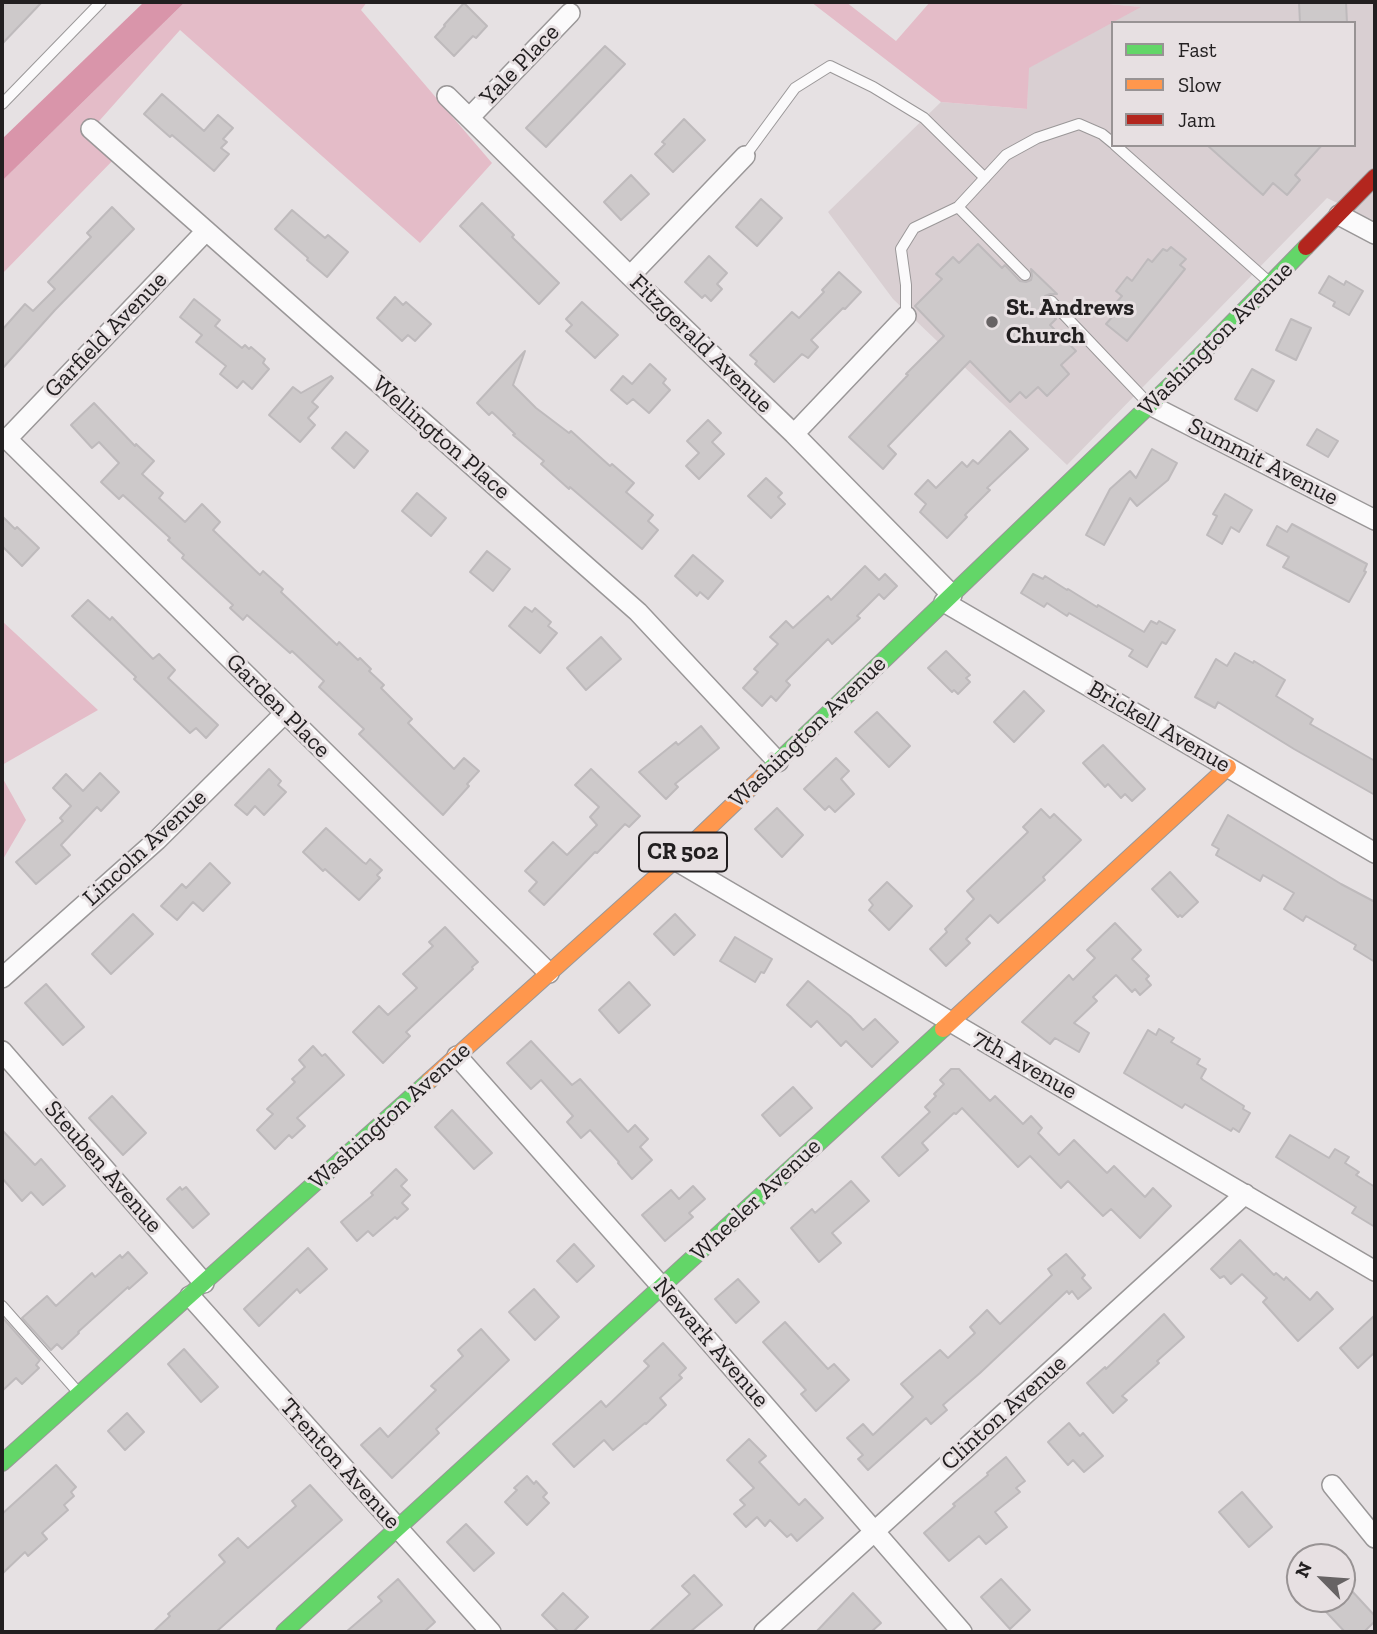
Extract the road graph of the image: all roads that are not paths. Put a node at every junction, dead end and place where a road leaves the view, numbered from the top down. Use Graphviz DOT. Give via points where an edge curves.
graph roads {
  1 [pos="101,2"];
  2 [pos="570,13"];
  3 [pos="447,96"];
  4 [pos="2,104"];
  5 [pos="470,117"];
  6 [pos="91,129"];
  7 [pos="1111,142"];
  8 [pos="1117,147"];
  9 [pos="745,156"];
  10 [pos="1375,177"];
  11 [pos="985,178"];
  12 [pos="958,207"];
  13 [pos="1339,215"];
  14 [pos="206,231"];
  15 [pos="1375,234"];
  16 [pos="1025,275"];
  17 [pos="630,276"];
  18 [pos="1271,284"];
  19 [pos="1051,300"];
  20 [pos="905,316"];
  21 [pos="1150,405"];
  22 [pos="794,434"];
  23 [pos="7,439"];
  24 [pos="1375,520"];
  25 [pos="948,598"];
  26 [pos="285,713"];
  27 [pos="778,762"];
  28 [pos="1228,767"];
  29 [pos="1375,853"];
  30 [pos="675,860"];
  31 [pos="549,973"];
  32 [pos="2,978"];
  33 [pos="950,1021"];
  34 [pos="2,1051"];
  35 [pos="457,1056"];
  36 [pos="1245,1194"];
  37 [pos="1375,1271"];
  38 [pos="661,1286"];
  39 [pos="197,1289"];
  40 [pos="2,1306"];
  41 [pos="79,1394"];
  42 [pos="2,1464"];
  43 [pos="1332,1485"];
  44 [pos="397,1528"];
  45 [pos="875,1531"];
  46 [pos="1375,1538"];
  47 [pos="284,1632"];
  48 [pos="491,1632"];
  49 [pos="764,1632"];
  50 [pos="962,1632"];
  1 -- 4 [label="lane"];
  2 -- 5 [label="street, Yale Place"];
  3 -- 5 [label="street, Fitzgerald Avenue"];
  5 -- 17 [label="street, Fitzgerald Avenue"];
  6 -- 14 [label="street, Wellington Place"];
  7 -- 11 [label="lane" via="1079,124 1037,138 1006,155"];
  8 -- 18 [label="lane"];
  9 -- 11 [label="lane" via="795,88 830,66 923,118"];
  9 -- 17 [label="street"];
  10 -- 13 [label="main road, Washington Avenue / CR 502"];
  11 -- 12 [label="lane"];
  12 -- 16 [label="lane"];
  12 -- 20 [label="lane" via="914,228 901,249"];
  13 -- 15 [label="street"];
  13 -- 18 [label="main road, Washington Avenue / CR 502"];
  14 -- 23 [label="street, Garfield Avenue"];
  14 -- 27 [label="street, Wellington Place" via="638,612"];
  17 -- 22 [label="street, Fitzgerald Avenue"];
  18 -- 21 [label="main road, Washington Avenue / CR 502"];
  19 -- 21 [label="lane"];
  20 -- 22 [label="street"];
  21 -- 24 [label="street, Summit Avenue"];
  21 -- 25 [label="main road, Washington Avenue / CR 502"];
  22 -- 25 [label="street, Fitzgerald Avenue"];
  23 -- 26 [label="street, Garden Place"];
  25 -- 27 [label="main road, Washington Avenue / CR 502"];
  25 -- 28 [label="street, Brickell Avenue"];
  26 -- 31 [label="street, Garden Place"];
  26 -- 32 [label="street, Lincoln Avenue" via="157,840"];
  27 -- 30 [label="main road, Washington Avenue / CR 502"];
  28 -- 29 [label="street, Brickell Avenue"];
  28 -- 33 [label="main road, Wheeler Avenue"];
  30 -- 31 [label="main road, Washington Avenue / CR 502"];
  30 -- 33 [label="street, 7th Avenue"];
  31 -- 35 [label="main road, Washington Avenue / CR 502"];
  33 -- 36 [label="street, 7th Avenue"];
  33 -- 38 [label="main road, Wheeler Avenue"];
  34 -- 39 [label="street, Steuben Avenue"];
  35 -- 38 [label="street, Newark Avenue"];
  35 -- 39 [label="main road, Washington Avenue / CR 502"];
  36 -- 37 [label="street, 7th Avenue"];
  36 -- 45 [label="street, Clinton Avenue"];
  38 -- 44 [label="main road, Wheeler Avenue"];
  38 -- 45 [label="street, Newark Avenue"];
  39 -- 41 [label="main road, Washington Avenue / CR 502"];
  39 -- 44 [label="street, Trenton Avenue"];
  40 -- 41 [label="lane"];
  41 -- 42 [label="main road, Washington Avenue / CR 502"];
  43 -- 46 [label="street"];
  44 -- 47 [label="main road, Wheeler Avenue"];
  44 -- 48 [label="street, Trenton Avenue"];
  45 -- 49 [label="street, Clinton Avenue"];
  45 -- 50 [label="street, Newark Avenue"];
}
